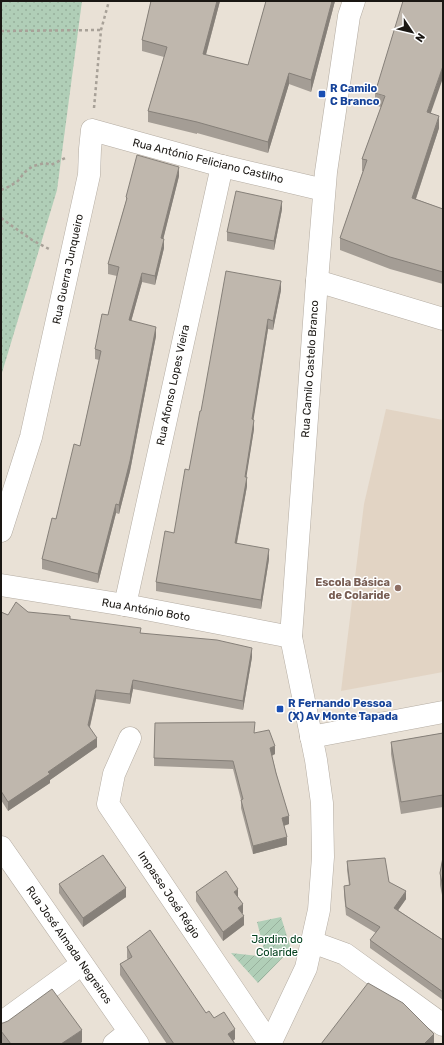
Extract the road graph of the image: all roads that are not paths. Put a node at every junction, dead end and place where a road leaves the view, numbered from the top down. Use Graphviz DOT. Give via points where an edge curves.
graph roads {
  1 [pos="354,1"];
  2 [pos="91,140"];
  3 [pos="222,166"];
  4 [pos="324,190"];
  5 [pos="317,281"];
  6 [pos="443,319"];
  7 [pos="1,531"];
  8 [pos="1,585"];
  9 [pos="124,605"];
  10 [pos="291,637"];
  11 [pos="443,712"];
  12 [pos="130,738"];
  13 [pos="311,738"];
  14 [pos="1,847"];
  15 [pos="312,942"];
  16 [pos="82,964"];
  17 [pos="1,1023"];
  18 [pos="443,1025"];
  19 [pos="127,1040"];
  20 [pos="270,1044"];
  1 -- 4 [label="street, Rua Camilo Castelo Branco" via="349,16"];
  2 -- 3 [label="street, Rua António Feliciano Castilho"];
  2 -- 7 [label="street, Rua Guerra Junqueiro" via="89,175 32,437"];
  3 -- 4 [label="street, Rua António Feliciano Castilho"];
  3 -- 9 [label="street, Rua Afonso Lopes Vieira"];
  4 -- 5 [label="street, Rua Camilo Castelo Branco"];
  5 -- 6 [label="street"];
  5 -- 10 [label="street, Rua Camilo Castelo Branco"];
  8 -- 9 [label="street, Rua António Boto"];
  9 -- 10 [label="street, Rua António Boto"];
  10 -- 13 [label="street, Rua Camilo Castelo Branco"];
  11 -- 13 [label="street"];
  12 -- 20 [label="street, Impasse José Régio" via="114,774 108,804"];
  13 -- 15 [label="street, Rua Camilo Castelo Branco" via="322,803 323,857 319,910"];
  14 -- 16 [label="street, Rua José Almada Negreiros"];
  15 -- 18 [label="street" via="345,954"];
  15 -- 20 [label="street, Rua Camilo Castelo Branco" via="306,968"];
  16 -- 17 [label="street"];
  16 -- 19 [label="street, Rua José Almada Negreiros"];
}
